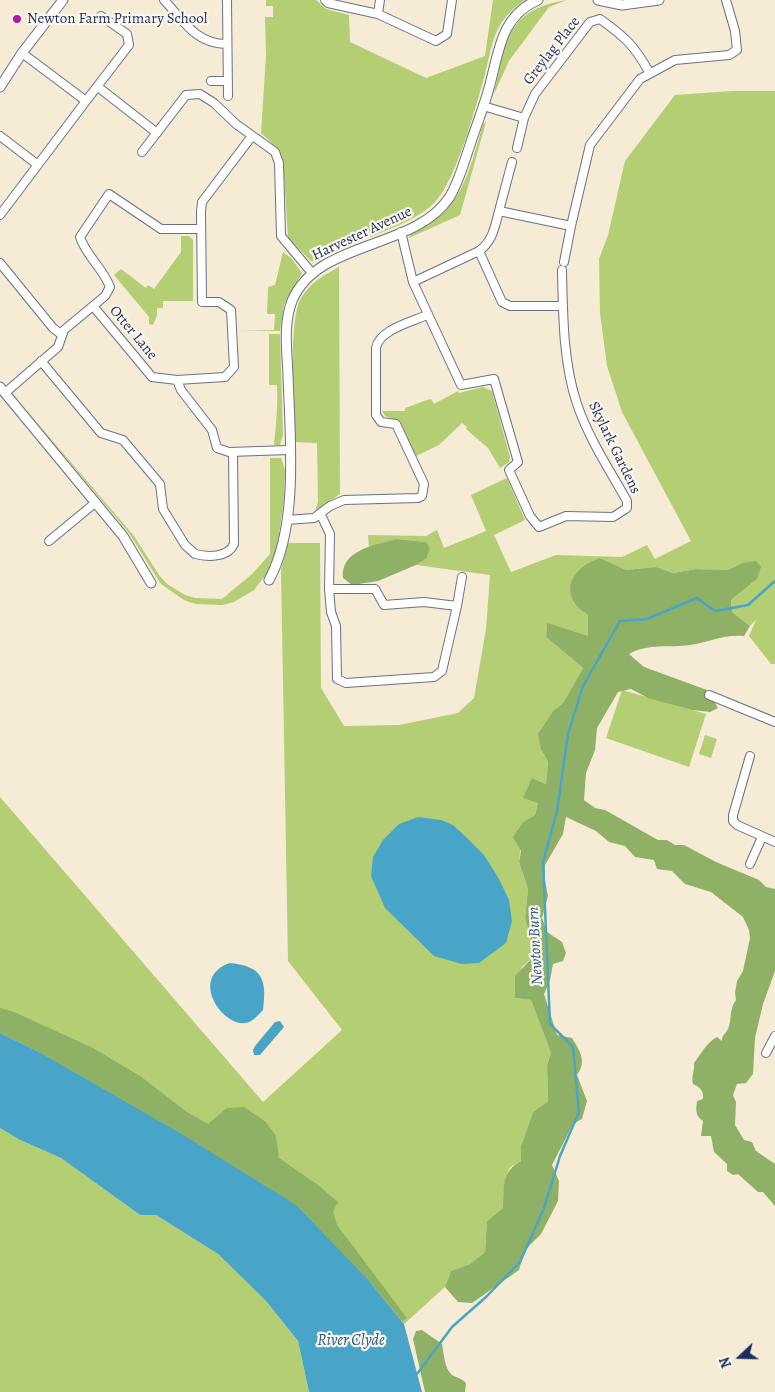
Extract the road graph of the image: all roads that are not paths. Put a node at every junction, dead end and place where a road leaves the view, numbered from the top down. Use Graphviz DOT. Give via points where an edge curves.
graph roads {
  1 [pos="63,0"];
  2 [pos="164,0"];
  3 [pos="227,0"];
  4 [pos="325,0"];
  5 [pos="380,0"];
  6 [pos="452,0"];
  7 [pos="538,0"];
  8 [pos="598,0"];
  9 [pos="659,0"];
  10 [pos="726,0"];
  11 [pos="378,14"];
  12 [pos="101,16"];
  13 [pos="226,44"];
  14 [pos="22,53"];
  15 [pos="649,72"];
  16 [pos="211,81"];
  17 [pos="228,81"];
  18 [pos="0,86"];
  19 [pos="98,87"];
  20 [pos="228,96"];
  21 [pos="86,101"];
  22 [pos="483,106"];
  23 [pos="524,118"];
  24 [pos="157,133"];
  25 [pos="0,136"];
  26 [pos="252,136"];
  27 [pos="517,148"];
  28 [pos="142,152"];
  29 [pos="512,162"];
  30 [pos="38,165"];
  31 [pos="499,211"];
  32 [pos="0,214"];
  33 [pos="571,226"];
  34 [pos="200,229"];
  35 [pos="401,232"];
  36 [pos="480,251"];
  37 [pos="0,263"];
  38 [pos="312,272"];
  39 [pos="413,282"];
  40 [pos="93,306"];
  41 [pos="563,306"];
  42 [pos="426,315"];
  43 [pos="62,334"];
  44 [pos="41,361"];
  45 [pos="177,380"];
  46 [pos="2,390"];
  47 [pos="289,450"];
  48 [pos="233,452"];
  49 [pos="95,502"];
  50 [pos="321,514"];
  51 [pos="287,520"];
  52 [pos="49,541"];
  53 [pos="462,577"];
  54 [pos="270,580"];
  55 [pos="152,583"];
  56 [pos="329,589"];
  57 [pos="458,606"];
  58 [pos="709,695"];
  59 [pos="775,722"];
  60 [pos="750,756"];
  61 [pos="762,837"];
  62 [pos="775,842"];
  63 [pos="750,864"];
  64 [pos="775,1038"];
  65 [pos="766,1053"];
  1 -- 14 [label="street"];
  2 -- 13 [label="street" via="197,35 207,42"];
  3 -- 13 [label="street"];
  4 -- 11 [label="street"];
  5 -- 11 [label="street"];
  6 -- 11 [label="street" via="446,34 436,41"];
  7 -- 22 [label="street, Harvester Avenue" via="518,12 507,25 499,42"];
  8 -- 9 [label="street" via="622,5"];
  10 -- 15 [label="street" via="737,50 729,55 675,60"];
  12 -- 19 [label="street" via="127,34 128,45"];
  13 -- 17 [label="street"];
  14 -- 18 [label="street"];
  14 -- 21 [label="street"];
  15 -- 23 [label="street, Greylag Place" via="627,39 600,19 590,22 535,94"];
  15 -- 33 [label="street, Skylark Gardens" via="634,86 590,145"];
  16 -- 17 [label="street"];
  17 -- 20 [label="street"];
  19 -- 21 [label="street"];
  19 -- 24 [label="street"];
  21 -- 30 [label="street"];
  22 -- 23 [label="street"];
  22 -- 35 [label="street, Harvester Avenue" via="450,196 432,216"];
  23 -- 27 [label="street, Greylag Place"];
  24 -- 26 [label="street" via="186,95 200,94"];
  24 -- 28 [label="street"];
  25 -- 30 [label="street"];
  26 -- 34 [label="street" via="202,202"];
  26 -- 38 [label="street" via="275,152 279,163 280,236"];
  29 -- 31 [label="street"];
  30 -- 32 [label="street"];
  31 -- 33 [label="street"];
  31 -- 36 [label="street" via="491,239"];
  33 -- 41 [label="street, Skylark Gardens" via="563,266"];
  34 -- 40 [label="street" via="161,229 109,194 80,237 84,249 106,276 110,287"];
  34 -- 45 [label="street, Otter Lane" via="202,302 219,302 231,310 234,367 225,377"];
  35 -- 38 [label="street, Harvester Avenue"];
  35 -- 39 [label="street, Skylark Gardens"];
  36 -- 39 [label="street"];
  36 -- 41 [label="street" via="502,302 510,306"];
  37 -- 43 [label="street" via="53,328"];
  38 -- 47 [label="street, Harvester Avenue" via="292,301 288,320"];
  39 -- 42 [label="street, Skylark Gardens"];
  40 -- 43 [label="street"];
  40 -- 45 [label="street, Otter Lane" via="152,378"];
  41 -- 42 [label="street, Skylark Gardens" via="567,360 577,403 627,508 614,517 566,516 539,527 530,516 509,470 518,462 494,379 460,385"];
  42 -- 50 [label="street" via="384,335 377,340 376,348 376,415 381,422 396,424 424,484 424,493 418,498 344,500"];
  43 -- 44 [label="street" via="58,347"];
  44 -- 46 [label="street"];
  44 -- 48 [label="street" via="102,433 123,440 160,484 163,509 185,545 195,554 224,554 234,544"];
  45 -- 48 [label="street" via="212,430 215,447"];
  46 -- 49 [label="street"];
  47 -- 48 [label="street"];
  47 -- 51 [label="street, Harvester Avenue"];
  49 -- 52 [label="street"];
  49 -- 55 [label="street" via="122,536"];
  50 -- 51 [label="street" via="308,520"];
  50 -- 56 [label="street" via="330,534"];
  51 -- 54 [label="street, Harvester Avenue" via="281,553"];
  53 -- 57 [label="street"];
  56 -- 57 [label="street" via="375,589 384,605 424,602"];
  56 -- 57 [label="street" via="336,626 335,674 337,679 346,683 434,677 442,671"];
  58 -- 59 [label="street"];
  60 -- 61 [label="street" via="733,821"];
  61 -- 62 [label="street"];
  61 -- 63 [label="street"];
  64 -- 65 [label="street"];
}
